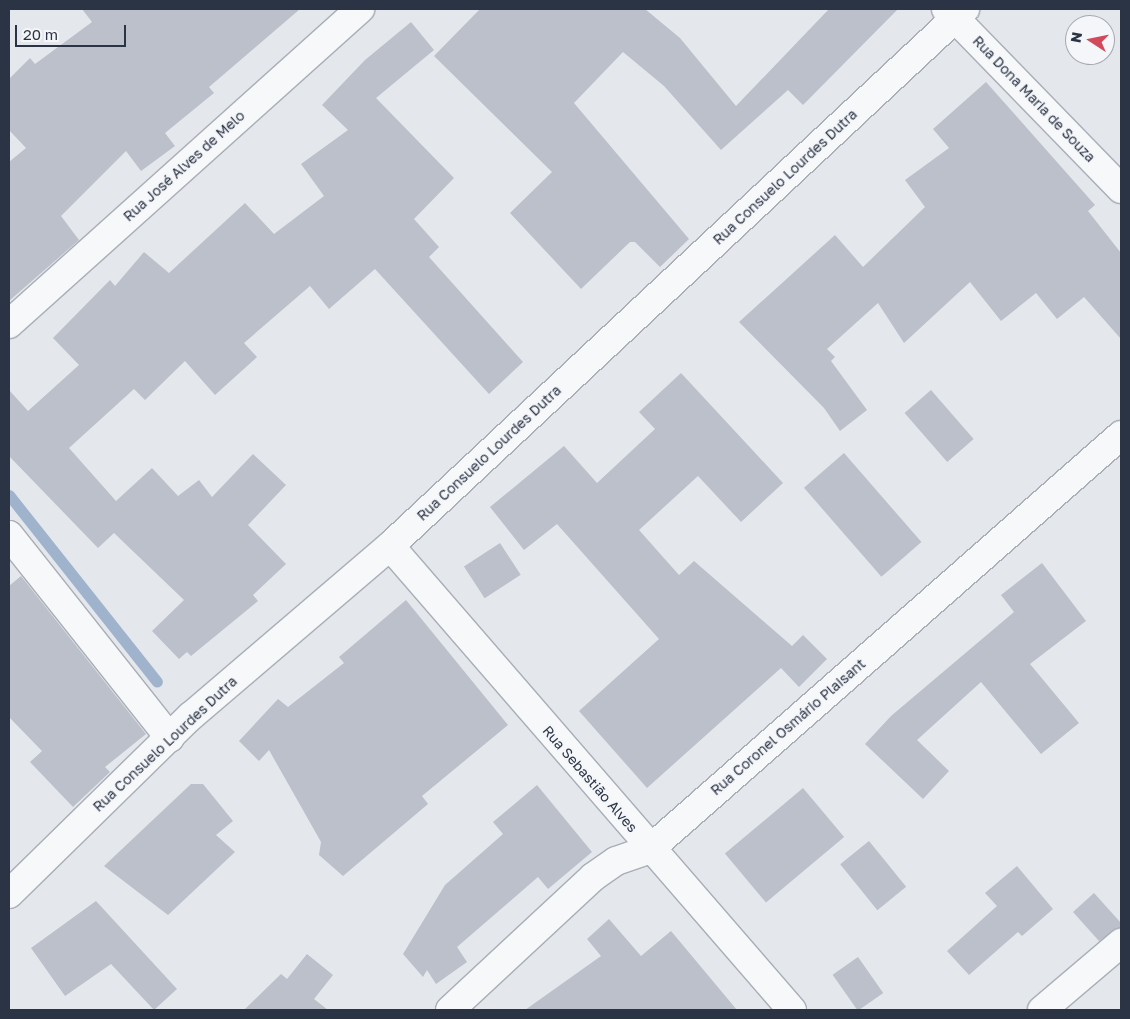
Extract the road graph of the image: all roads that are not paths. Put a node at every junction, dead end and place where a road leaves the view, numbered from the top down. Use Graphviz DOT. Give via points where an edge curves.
graph roads {
  1 [pos="360,9"];
  2 [pos="955,12"];
  3 [pos="1121,189"];
  4 [pos="9,324"];
  5 [pos="1121,435"];
  6 [pos="9,534"];
  7 [pos="390,546"];
  8 [pos="170,738"];
  9 [pos="650,849"];
  10 [pos="9,894"];
  11 [pos="1121,943"];
  12 [pos="450,1010"];
  13 [pos="792,1010"];
  14 [pos="1042,1010"];
  1 -- 4 [label="street, Rua José Alves de Melo"];
  2 -- 3 [label="street, Rua Dona Maria de Souza"];
  2 -- 7 [label="street, Rua Consuelo Lourdes Dutra"];
  5 -- 9 [label="street, Rua Coronel Osmário Plaisant"];
  6 -- 8 [label="street"];
  7 -- 8 [label="street, Rua Consuelo Lourdes Dutra"];
  7 -- 9 [label="street, Rua Sebastião Alves"];
  8 -- 10 [label="street, Rua Consuelo Lourdes Dutra"];
  9 -- 12 [label="street, Rua Coronel Osmário Plaisant" via="616,861 593,877"];
  9 -- 13 [label="street, Rua Sebastião Alves"];
  11 -- 14 [label="street"];
}
